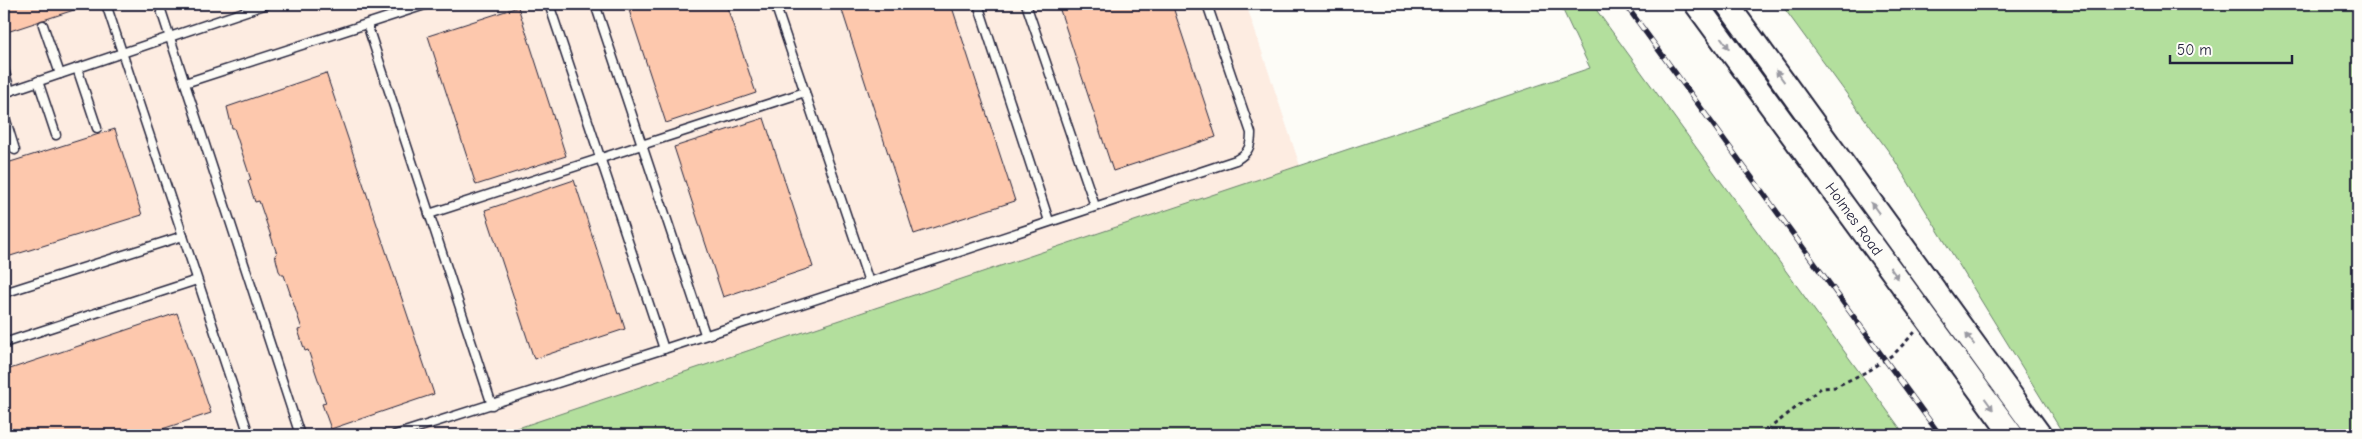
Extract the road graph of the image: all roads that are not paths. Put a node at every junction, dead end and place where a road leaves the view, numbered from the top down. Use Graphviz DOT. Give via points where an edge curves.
graph roads {
  1 [pos="106,4"];
  2 [pos="159,4"];
  3 [pos="267,4"];
  4 [pos="428,4"];
  5 [pos="549,4"];
  6 [pos="595,4"];
  7 [pos="775,4"];
  8 [pos="978,4"];
  9 [pos="1026,4"];
  10 [pos="1207,4"];
  11 [pos="1696,4"];
  12 [pos="1726,4"];
  13 [pos="405,7"];
  14 [pos="367,24"];
  15 [pos="43,25"];
  16 [pos="170,37"];
  17 [pos="122,53"];
  18 [pos="77,68"];
  19 [pos="4,69"];
  20 [pos="60,74"];
  21 [pos="38,81"];
  22 [pos="185,84"];
  23 [pos="7,92"];
  24 [pos="804,92"];
  25 [pos="4,114"];
  26 [pos="97,128"];
  27 [pos="56,136"];
  28 [pos="643,144"];
  29 [pos="15,150"];
  30 [pos="599,159"];
  31 [pos="1095,206"];
  32 [pos="429,214"];
  33 [pos="1049,221"];
  34 [pos="183,236"];
  35 [pos="197,280"];
  36 [pos="869,282"];
  37 [pos="4,293"];
  38 [pos="705,334"];
  39 [pos="4,343"];
  40 [pos="664,349"];
  41 [pos="492,405"];
  42 [pos="248,435"];
  43 [pos="300,435"];
  44 [pos="396,435"];
  45 [pos="2012,435"];
  46 [pos="2040,435"];
  1 -- 17 [label="lane"];
  2 -- 16 [label="lane"];
  3 -- 16 [label="lane"];
  4 -- 13 [label="lane"];
  5 -- 30 [label="lane"];
  6 -- 28 [label="lane"];
  7 -- 24 [label="lane"];
  8 -- 33 [label="lane"];
  9 -- 31 [label="lane"];
  10 -- 31 [label="lane" via="1251,133 1249,150 1236,160"];
  11 -- 45 [label="main road, Holmes Road, one-way"];
  46 -- 12 [label="main road, Holmes Road, one-way"];
  13 -- 14 [label="lane"];
  14 -- 22 [label="lane"];
  14 -- 32 [label="lane"];
  15 -- 20 [label="lane"];
  16 -- 17 [label="lane"];
  16 -- 22 [label="lane"];
  17 -- 18 [label="lane"];
  17 -- 34 [label="lane"];
  18 -- 20 [label="lane"];
  18 -- 26 [label="lane"];
  19 -- 23 [label="lane"];
  20 -- 21 [label="lane"];
  21 -- 23 [label="lane"];
  21 -- 27 [label="lane"];
  22 -- 43 [label="lane"];
  24 -- 28 [label="lane"];
  24 -- 36 [label="lane"];
  25 -- 29 [label="lane"];
  28 -- 30 [label="lane"];
  28 -- 38 [label="lane"];
  30 -- 32 [label="lane"];
  30 -- 40 [label="lane"];
  31 -- 33 [label="lane"];
  32 -- 41 [label="lane"];
  33 -- 36 [label="lane"];
  34 -- 35 [label="lane"];
  34 -- 37 [label="lane"];
  35 -- 39 [label="lane"];
  35 -- 42 [label="lane"];
  36 -- 38 [label="lane"];
  38 -- 40 [label="lane"];
  40 -- 41 [label="lane"];
  41 -- 44 [label="lane"];
}
